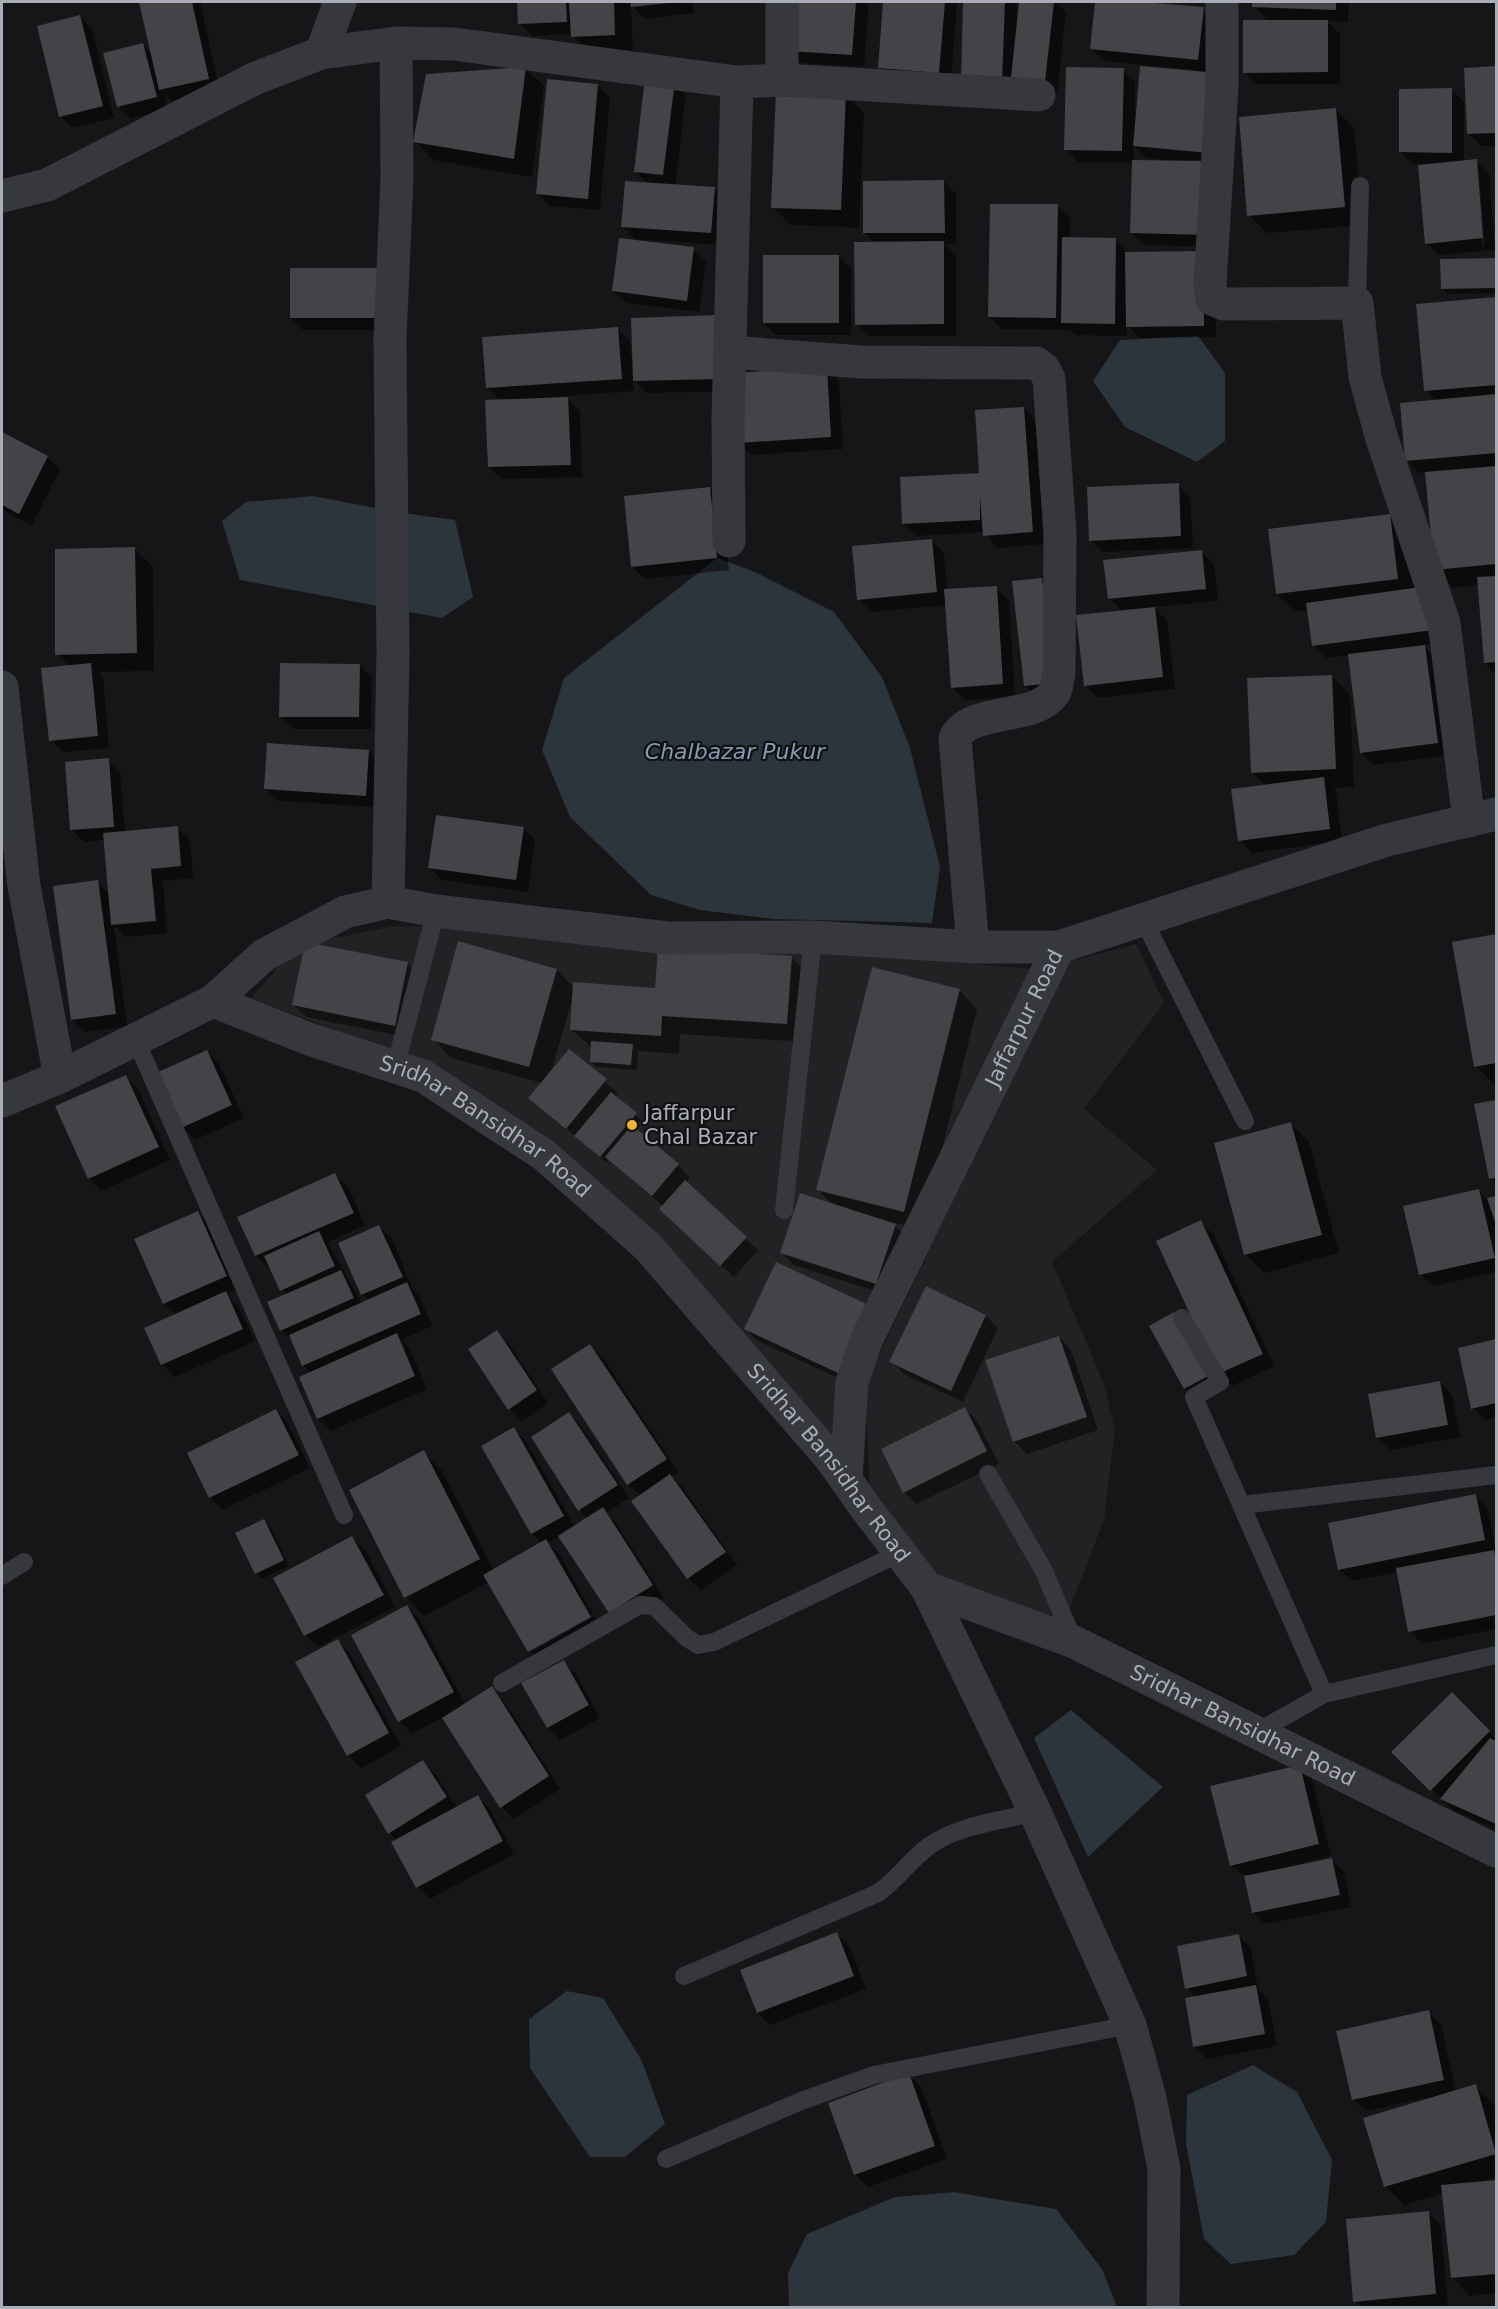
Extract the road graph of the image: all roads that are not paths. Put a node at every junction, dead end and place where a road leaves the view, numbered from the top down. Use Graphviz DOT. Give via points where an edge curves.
graph roads {
  1 [pos="340,2"];
  2 [pos="783,2"];
  3 [pos="1222,2"];
  4 [pos="396,43"];
  5 [pos="321,53"];
  6 [pos="782,80"];
  7 [pos="737,82"];
  8 [pos="1039,95"];
  9 [pos="1360,186"];
  10 [pos="2,196"];
  11 [pos="1357,303"];
  12 [pos="730,352"];
  13 [pos="729,541"];
  14 [pos="2,687"];
  15 [pos="1483,817"];
  16 [pos="388,902"];
  17 [pos="436,911"];
  18 [pos="1143,919"];
  19 [pos="813,937"];
  20 [pos="1059,946"];
  21 [pos="974,947"];
  22 [pos="213,1001"];
  23 [pos="135,1038"];
  24 [pos="395,1068"];
  25 [pos="60,1077"];
  26 [pos="2,1101"];
  27 [pos="1245,1121"];
  28 [pos="784,1210"];
  29 [pos="1182,1318"];
  30 [pos="988,1474"];
  31 [pos="1497,1475"];
  32 [pos="846,1480"];
  33 [pos="1242,1505"];
  34 [pos="344,1515"];
  35 [pos="900,1553"];
  36 [pos="24,1562"];
  37 [pos="2,1576"];
  38 [pos="927,1588"];
  39 [pos="1074,1642"];
  40 [pos="1497,1655"];
  41 [pos="502,1683"];
  42 [pos="1324,1694"];
  43 [pos="1257,1732"];
  44 [pos="1035,1812"];
  45 [pos="1497,1851"];
  46 [pos="684,1976"];
  47 [pos="1130,2025"];
  48 [pos="666,2158"];
  49 [pos="1162,2307"];
  1 -- 5 [label="street"];
  2 -- 6 [label="street"];
  3 -- 11 [label="street" via="1212,299 1224,304"];
  4 -- 5 [label="street"];
  4 -- 7 [label="street" via="454,44"];
  4 -- 16 [label="street" via="397,178 390,339 393,656"];
  5 -- 10 [label="street" via="256,78 47,185"];
  6 -- 7 [label="street"];
  6 -- 8 [label="street"];
  7 -- 12 [label="street"];
  9 -- 11 [label="lane"];
  11 -- 15 [label="street" via="1365,377 1444,623"];
  12 -- 13 [label="street"];
  12 -- 21 [label="street" via="862,362 1036,363 1044,369 1048,379 1060,533 1059,675 1054,693 1043,703 972,723 960,729 955,738"];
  14 -- 25 [label="street" via="24,886"];
  15 -- 18 [label="street, Jaffarpur Road" via="1387,840"];
  16 -- 17 [label="street"];
  16 -- 22 [label="street" via="345,912 264,955"];
  17 -- 19 [label="street" via="669,938"];
  17 -- 24 [label="lane"];
  18 -- 20 [label="street, Jaffarpur Road"];
  18 -- 27 [label="lane"];
  19 -- 21 [label="street"];
  19 -- 28 [label="lane"];
  20 -- 21 [label="street"];
  20 -- 32 [label="street, Jaffarpur Road" via="866,1341 852,1382"];
  22 -- 23 [label="street"];
  22 -- 24 [label="street, Sridhar Bansidhar Road"];
  23 -- 25 [label="street"];
  23 -- 34 [label="lane"];
  24 -- 32 [label="street, Sridhar Bansidhar Road" via="423,1076 544,1155 648,1247"];
  25 -- 26 [label="street"];
  29 -- 33 [label="lane" via="1220,1382 1194,1397"];
  30 -- 39 [label="lane" via="1044,1571"];
  31 -- 33 [label="lane"];
  32 -- 35 [label="street, Sridhar Bansidhar Road"];
  33 -- 42 [label="lane"];
  35 -- 38 [label="street, Sridhar Bansidhar Road"];
  35 -- 41 [label="lane" via="714,1642 698,1645 654,1606 640,1605"];
  36 -- 37 [label="lane"];
  38 -- 39 [label="street, Sridhar Bansidhar Road"];
  38 -- 44 [label="street"];
  39 -- 43 [label="street, Sridhar Bansidhar Road"];
  40 -- 42 [label="lane"];
  42 -- 43 [label="lane"];
  43 -- 45 [label="street, Sridhar Bansidhar Road"];
  44 -- 46 [label="lane" via="948,1834 927,1847 896,1881 878,1893"];
  44 -- 47 [label="street"];
  47 -- 48 [label="lane" via="874,2075"];
  47 -- 49 [label="street" via="1164,2169"];
}
